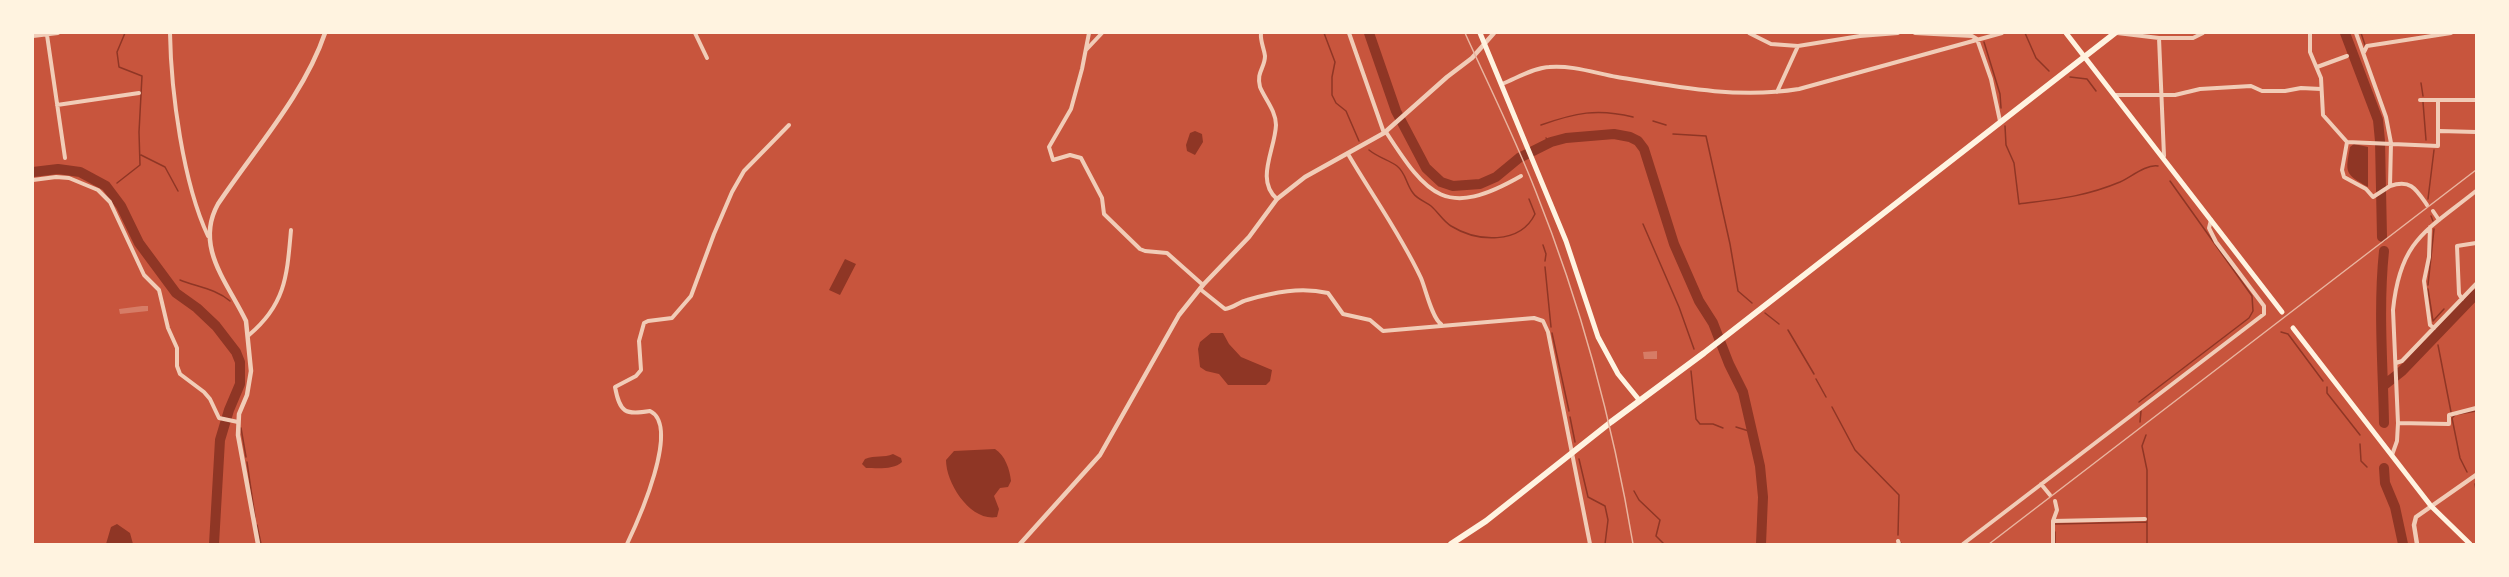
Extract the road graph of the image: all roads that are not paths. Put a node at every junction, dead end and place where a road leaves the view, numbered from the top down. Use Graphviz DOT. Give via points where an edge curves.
graph roads {
  1 [pos="58,33"];
  2 [pos="170,33"];
  3 [pos="325,33"];
  4 [pos="695,33"];
  5 [pos="1089,33"];
  6 [pos="1102,33"];
  7 [pos="1261,33"];
  8 [pos="1349,33"];
  9 [pos="1480,33"];
  10 [pos="1494,33"];
  11 [pos="1749,33"];
  12 [pos="1898,33"];
  13 [pos="1915,33"];
  14 [pos="2002,33"];
  15 [pos="2066,33"];
  16 [pos="2116,33"];
  17 [pos="2203,33"];
  18 [pos="2310,33"];
  19 [pos="2356,33"];
  20 [pos="2451,33"];
  21 [pos="47,35"];
  22 [pos="33,36"];
  23 [pos="2159,38"];
  24 [pos="1977,39"];
  25 [pos="1485,46"];
  26 [pos="1798,46"];
  27 [pos="1086,50"];
  28 [pos="2364,53"];
  29 [pos="2086,56"];
  30 [pos="2347,56"];
  31 [pos="707,58"];
  32 [pos="2317,67"];
  33 [pos="1502,84"];
  34 [pos="2321,89"];
  35 [pos="1776,92"];
  36 [pos="139,93"];
  37 [pos="2115,94"];
  38 [pos="2161,94"];
  39 [pos="2421,100"];
  40 [pos="2439,100"];
  41 [pos="2476,100"];
  42 [pos="57,105"];
  43 [pos="2000,121"];
  44 [pos="789,125"];
  45 [pos="2440,131"];
  46 [pos="2476,132"];
  47 [pos="1385,133"];
  48 [pos="2347,142"];
  49 [pos="2389,143"];
  50 [pos="1348,154"];
  51 [pos="2163,156"];
  52 [pos="64,158"];
  53 [pos="1521,176"];
  54 [pos="33,180"];
  55 [pos="2391,186"];
  56 [pos="2476,191"];
  57 [pos="1277,199"];
  58 [pos="2427,205"];
  59 [pos="2433,211"];
  60 [pos="2211,219"];
  61 [pos="2439,220"];
  62 [pos="2430,227"];
  63 [pos="291,230"];
  64 [pos="208,236"];
  65 [pos="2476,243"];
  66 [pos="2476,284"];
  67 [pos="1201,287"];
  68 [pos="2462,299"];
  69 [pos="2282,312"];
  70 [pos="1442,324"];
  71 [pos="2293,328"];
  72 [pos="2434,328"];
  73 [pos="249,335"];
  74 [pos="2396,363"];
  75 [pos="1640,401"];
  76 [pos="2476,408"];
  77 [pos="236,422"];
  78 [pos="2397,423"];
  79 [pos="1572,453"];
  80 [pos="2392,455"];
  81 [pos="2475,477"];
  82 [pos="2041,484"];
  83 [pos="2050,495"];
  84 [pos="2055,501"];
  85 [pos="2431,506"];
  86 [pos="2145,519"];
  87 [pos="2053,521"];
  88 [pos="258,544"];
  89 [pos="627,544"];
  90 [pos="1020,544"];
  91 [pos="1451,544"];
  92 [pos="1590,544"];
  93 [pos="1963,544"];
  94 [pos="2053,544"];
  95 [pos="2417,544"];
  96 [pos="2470,544"];
  1 -- 21 [label="street"];
  2 -- 64 [label="street" via="171,67 189,182"];
  3 -- 64 [label="street" via="296,92 218,204"];
  4 -- 31 [label="street"];
  5 -- 27 [label="street"];
  6 -- 27 [label="street"];
  7 -- 57 [label="street" via="1265,56 1258,70 1260,85 1276,124 1266,183"];
  8 -- 47 [label="street"];
  9 -- 25 [label="main road"];
  10 -- 25 [label="street"];
  11 -- 26 [label="street" via="1771,44"];
  12 -- 26 [label="street"];
  13 -- 24 [label="street"];
  14 -- 24 [label="street"];
  15 -- 29 [label="main road"];
  16 -- 23 [label="street"];
  16 -- 29 [label="highway"];
  17 -- 23 [label="street" via="2193,38"];
  18 -- 32 [label="street" via="2310,52"];
  19 -- 28 [label="street"];
  20 -- 28 [label="street" via="2367,46"];
  21 -- 22 [label="street"];
  21 -- 42 [label="street"];
  23 -- 38 [label="street"];
  24 -- 35 [label="street"];
  24 -- 43 [label="street"];
  25 -- 33 [label="main road"];
  25 -- 47 [label="street"];
  26 -- 35 [label="street"];
  27 -- 67 [label="street" via="1071,109 1049,147 1050,156 1053,160 1070,155 1081,158 1102,198 1104,214 1140,249 1167,253"];
  28 -- 49 [label="street" via="2386,117"];
  29 -- 37 [label="main road"];
  29 -- 43 [label="highway"];
  30 -- 32 [label="street"];
  32 -- 34 [label="street"];
  33 -- 35 [label="street" via="1536,70 1563,67 1690,88"];
  33 -- 75 [label="main road" via="1566,241 1602,346"];
  34 -- 38 [label="street" via="2262,91 2251,86"];
  34 -- 48 [label="street" via="2323,115"];
  36 -- 42 [label="street"];
  37 -- 38 [label="street"];
  37 -- 51 [label="main road"];
  38 -- 51 [label="street"];
  39 -- 40 [label="street"];
  40 -- 41 [label="street"];
  40 -- 45 [label="street"];
  42 -- 52 [label="street"];
  43 -- 75 [label="highway"];
  44 -- 89 [label="street" via="744,171 691,296 672,318 644,323 639,341 641,370 615,387 622,409 637,415 650,411 661,425 657,464"];
  45 -- 46 [label="street"];
  45 -- 49 [label="street" via="2438,146"];
  47 -- 50 [label="street"];
  47 -- 53 [label="street" via="1411,171 1433,192 1443,196 1480,196"];
  48 -- 49 [label="street"];
  48 -- 55 [label="street" via="2344,177 2373,197"];
  49 -- 55 [label="street"];
  50 -- 57 [label="street" via="1305,177"];
  50 -- 70 [label="street" via="1417,270 1436,319"];
  51 -- 60 [label="main road"];
  54 -- 77 [label="street" via="69,178 98,190 110,202 144,275 159,290 177,348 180,374 204,392 219,418"];
  55 -- 58 [label="street" via="2400,182 2413,186"];
  56 -- 61 [label="street"];
  57 -- 67 [label="street" via="1249,237"];
  59 -- 61 [label="street"];
  60 -- 69 [label="main road"];
  60 -- 82 [label="street" via="2209,228 2216,242 2264,306 2264,314"];
  61 -- 62 [label="street"];
  62 -- 72 [label="street" via="2424,281 2430,325"];
  62 -- 74 [label="street" via="2415,240 2404,261 2395,294"];
  63 -- 73 [label="street" via="285,285 273,310"];
  64 -- 73 [label="street" via="209,248 246,321"];
  65 -- 68 [label="street" via="2457,246"];
  66 -- 68 [label="street"];
  67 -- 70 [label="street" via="1225,309 1287,291 1312,290 1328,293 1343,314 1370,320 1383,331"];
  67 -- 90 [label="street" via="1179,315 1100,455"];
  68 -- 72 [label="street"];
  70 -- 79 [label="street" via="1534,318 1543,321"];
  71 -- 80 [label="main road"];
  72 -- 74 [label="street"];
  73 -- 77 [label="street" via="250,385"];
  74 -- 78 [label="street"];
  75 -- 79 [label="highway"];
  76 -- 78 [label="street" via="2449,415 2449,424"];
  77 -- 88 [label="street"];
  78 -- 80 [label="street"];
  79 -- 91 [label="highway"];
  79 -- 92 [label="street"];
  80 -- 85 [label="main road"];
  81 -- 85 [label="street"];
  82 -- 83 [label="street"];
  82 -- 93 [label="street"];
  84 -- 87 [label="street"];
  85 -- 95 [label="street" via="2416,517"];
  85 -- 96 [label="main road"];
  86 -- 87 [label="street"];
  87 -- 94 [label="street"];
}
